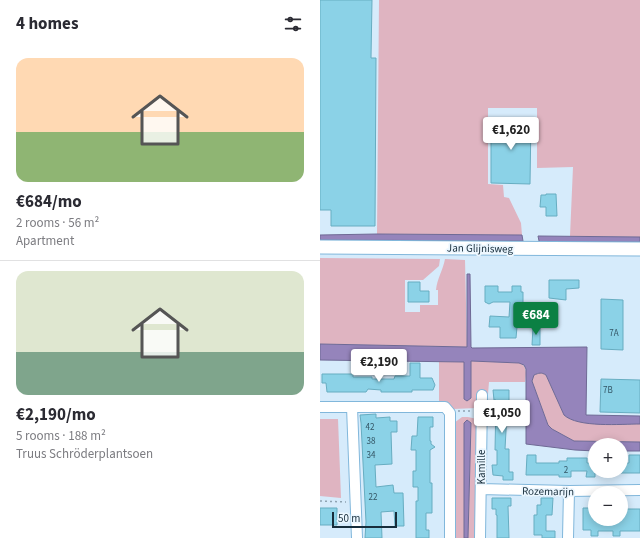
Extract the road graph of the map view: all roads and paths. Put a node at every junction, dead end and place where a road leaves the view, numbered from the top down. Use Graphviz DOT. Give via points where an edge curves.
graph roads {
  1 [pos="320,247"];
  2 [pos="640,249"];
  3 [pos="482,395"];
  4 [pos="320,407"];
  5 [pos="352,407"];
  6 [pos="481,410"];
  7 [pos="450,413"];
  8 [pos="481,489"];
  9 [pos="640,490"];
  10 [pos="569,491"];
  11 [pos="320,501"];
  12 [pos="356,502"];
  13 [pos="357,538"];
  14 [pos="450,538"];
  15 [pos="480,538"];
  16 [pos="568,538"];
  1 -- 2 [label="street, Jan Glijnisweg"];
  3 -- 6 [label="street, Kamille"];
  4 -- 5 [label="street"];
  5 -- 7 [label="street" via="445,407"];
  5 -- 12 [label="street"];
  6 -- 7 [label="path"];
  6 -- 8 [label="street, Kamille"];
  7 -- 14 [label="street"];
  8 -- 10 [label="street, Rozemarijn"];
  8 -- 15 [label="street, Kamille"];
  9 -- 10 [label="street, Rozemarijn"];
  10 -- 16 [label="street"];
  11 -- 12 [label="path"];
  12 -- 13 [label="street"];
}
